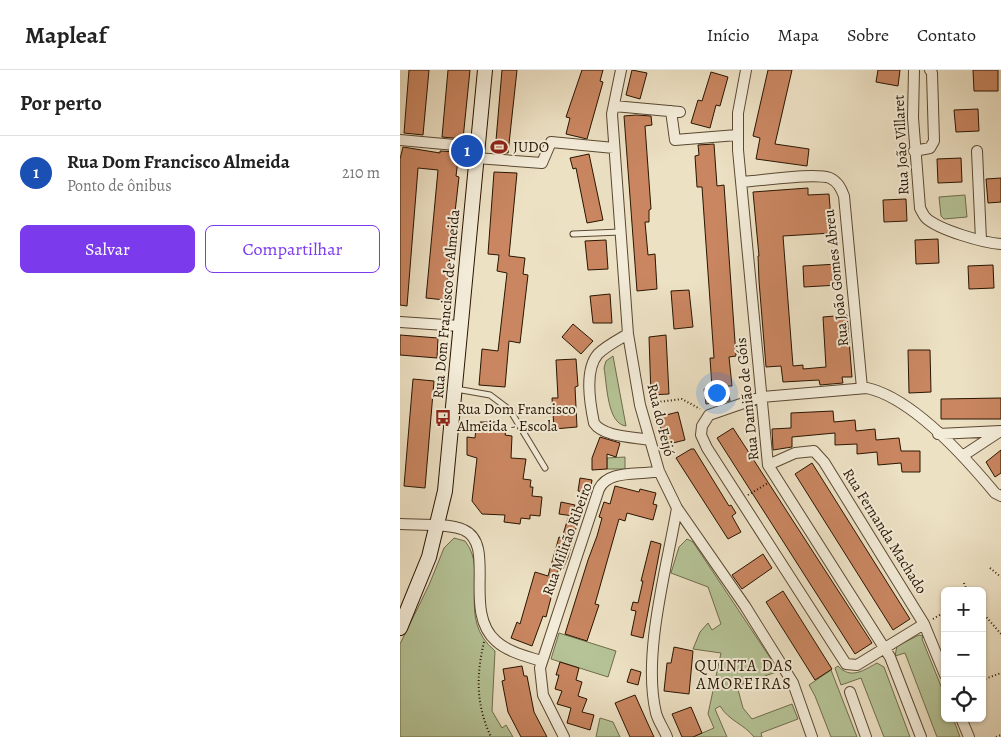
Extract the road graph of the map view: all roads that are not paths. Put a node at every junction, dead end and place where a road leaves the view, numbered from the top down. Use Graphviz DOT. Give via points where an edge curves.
graph roads {
  1 [pos="485,70"];
  2 [pos="621,70"];
  3 [pos="746,70"];
  4 [pos="914,70"];
  5 [pos="930,70"];
  6 [pos="614,106"];
  7 [pos="737,135"];
  8 [pos="400,140"];
  9 [pos="614,148"];
  10 [pos="914,151"];
  11 [pos="977,151"];
  12 [pos="477,153"];
  13 [pos="741,182"];
  14 [pos="620,232"];
  15 [pos="573,234"];
  16 [pos="981,240"];
  17 [pos="1001,244"];
  18 [pos="400,322"];
  19 [pos="460,326"];
  20 [pos="628,334"];
  21 [pos="862,388"];
  22 [pos="455,389"];
  23 [pos="761,397"];
  24 [pos="1000,431"];
  25 [pos="938,434"];
  26 [pos="650,440"];
  27 [pos="964,455"];
  28 [pos="768,464"];
  29 [pos="545,468"];
  30 [pos="658,471"];
  31 [pos="1001,496"];
  32 [pos="677,508"];
  33 [pos="400,524"];
  34 [pos="438,526"];
  35 [pos="425,569"];
  36 [pos="400,612"];
  37 [pos="924,624"];
  38 [pos="400,628"];
  39 [pos="885,648"];
  40 [pos="541,661"];
  41 [pos="941,664"];
  42 [pos="850,692"];
  43 [pos="963,722"];
  44 [pos="564,737"];
  45 [pos="667,737"];
  46 [pos="812,737"];
  47 [pos="866,737"];
  48 [pos="921,737"];
  49 [pos="969,737"];
  1 -- 12 [label="main road, Rua Dom Francisco de Almeida"];
  2 -- 6 [label="street, Rua do Feijó"];
  3 -- 7 [label="street, Rua Damião de Góis"];
  4 -- 10 [label="street, Rua João Villaret"];
  5 -- 10 [label="street" via="934,141 930,148"];
  6 -- 7 [label="street" via="676,112 675,140"];
  6 -- 9 [label="street, Rua do Feijó"];
  7 -- 13 [label="street, Rua Damião de Góis"];
  8 -- 12 [label="street"];
  9 -- 12 [label="street" via="551,142 542,163"];
  9 -- 14 [label="street, Rua do Feijó"];
  10 -- 16 [label="street, Rua João Villaret" via="918,199 925,217"];
  11 -- 16 [label="street"];
  12 -- 19 [label="main road, Rua Dom Francisco de Almeida"];
  13 -- 21 [label="street, Rua João Gomes Abreu" via="822,176 836,181 841,187"];
  13 -- 23 [label="street, Rua Damião de Góis"];
  14 -- 15 [label="lane"];
  14 -- 20 [label="street, Rua do Feijó"];
  16 -- 17 [label="street, Rua João Villaret"];
  18 -- 19 [label="street"];
  19 -- 22 [label="main road, Rua Dom Francisco de Almeida"];
  20 -- 26 [label="street, Rua do Feijó" via="640,405"];
  20 -- 26 [label="street" via="605,348 593,362 590,376 594,423 605,431"];
  21 -- 23 [label="street"];
  21 -- 25 [label="street" via="896,398"];
  22 -- 29 [label="lane" via="490,395 510,410"];
  22 -- 34 [label="main road, Rua Dom Francisco de Almeida" via="445,491"];
  23 -- 28 [label="street, Rua Damião de Góis"];
  23 -- 39 [label="street" via="709,416 702,426 701,435 842,660 852,666 857,665"];
  24 -- 25 [label="street"];
  24 -- 27 [label="street"];
  25 -- 27 [label="street"];
  26 -- 30 [label="street, Rua do Feijó"];
  27 -- 31 [label="street"];
  28 -- 37 [label="street, Rua Fernanda Machado" via="795,453 814,450"];
  28 -- 39 [label="street, Rua Damião de Góis"];
  30 -- 32 [label="street, Rua do Feijó"];
  30 -- 40 [label="street, Rua Militão Ribeiro" via="617,475 602,483"];
  32 -- 45 [label="street" via="655,629 652,678 656,713"];
  32 -- 46 [label="street, Rua do Feijó" via="745,606 793,683"];
  33 -- 34 [label="street"];
  34 -- 35 [label="main road, Rua Dom Francisco de Almeida"];
  34 -- 40 [label="street" via="464,529 478,545 479,608 487,631 505,647"];
  35 -- 36 [label="main road, Rua Dom Francisco de Almeida"];
  35 -- 38 [label="main road, Rua Dom Francisco de Almeida"];
  37 -- 39 [label="street"];
  37 -- 41 [label="street, Rua Fernanda Machado"];
  39 -- 48 [label="street, Rua Damião de Góis"];
  40 -- 44 [label="street" via="542,690"];
  42 -- 47 [label="street"];
  43 -- 49 [label="street"];
}
